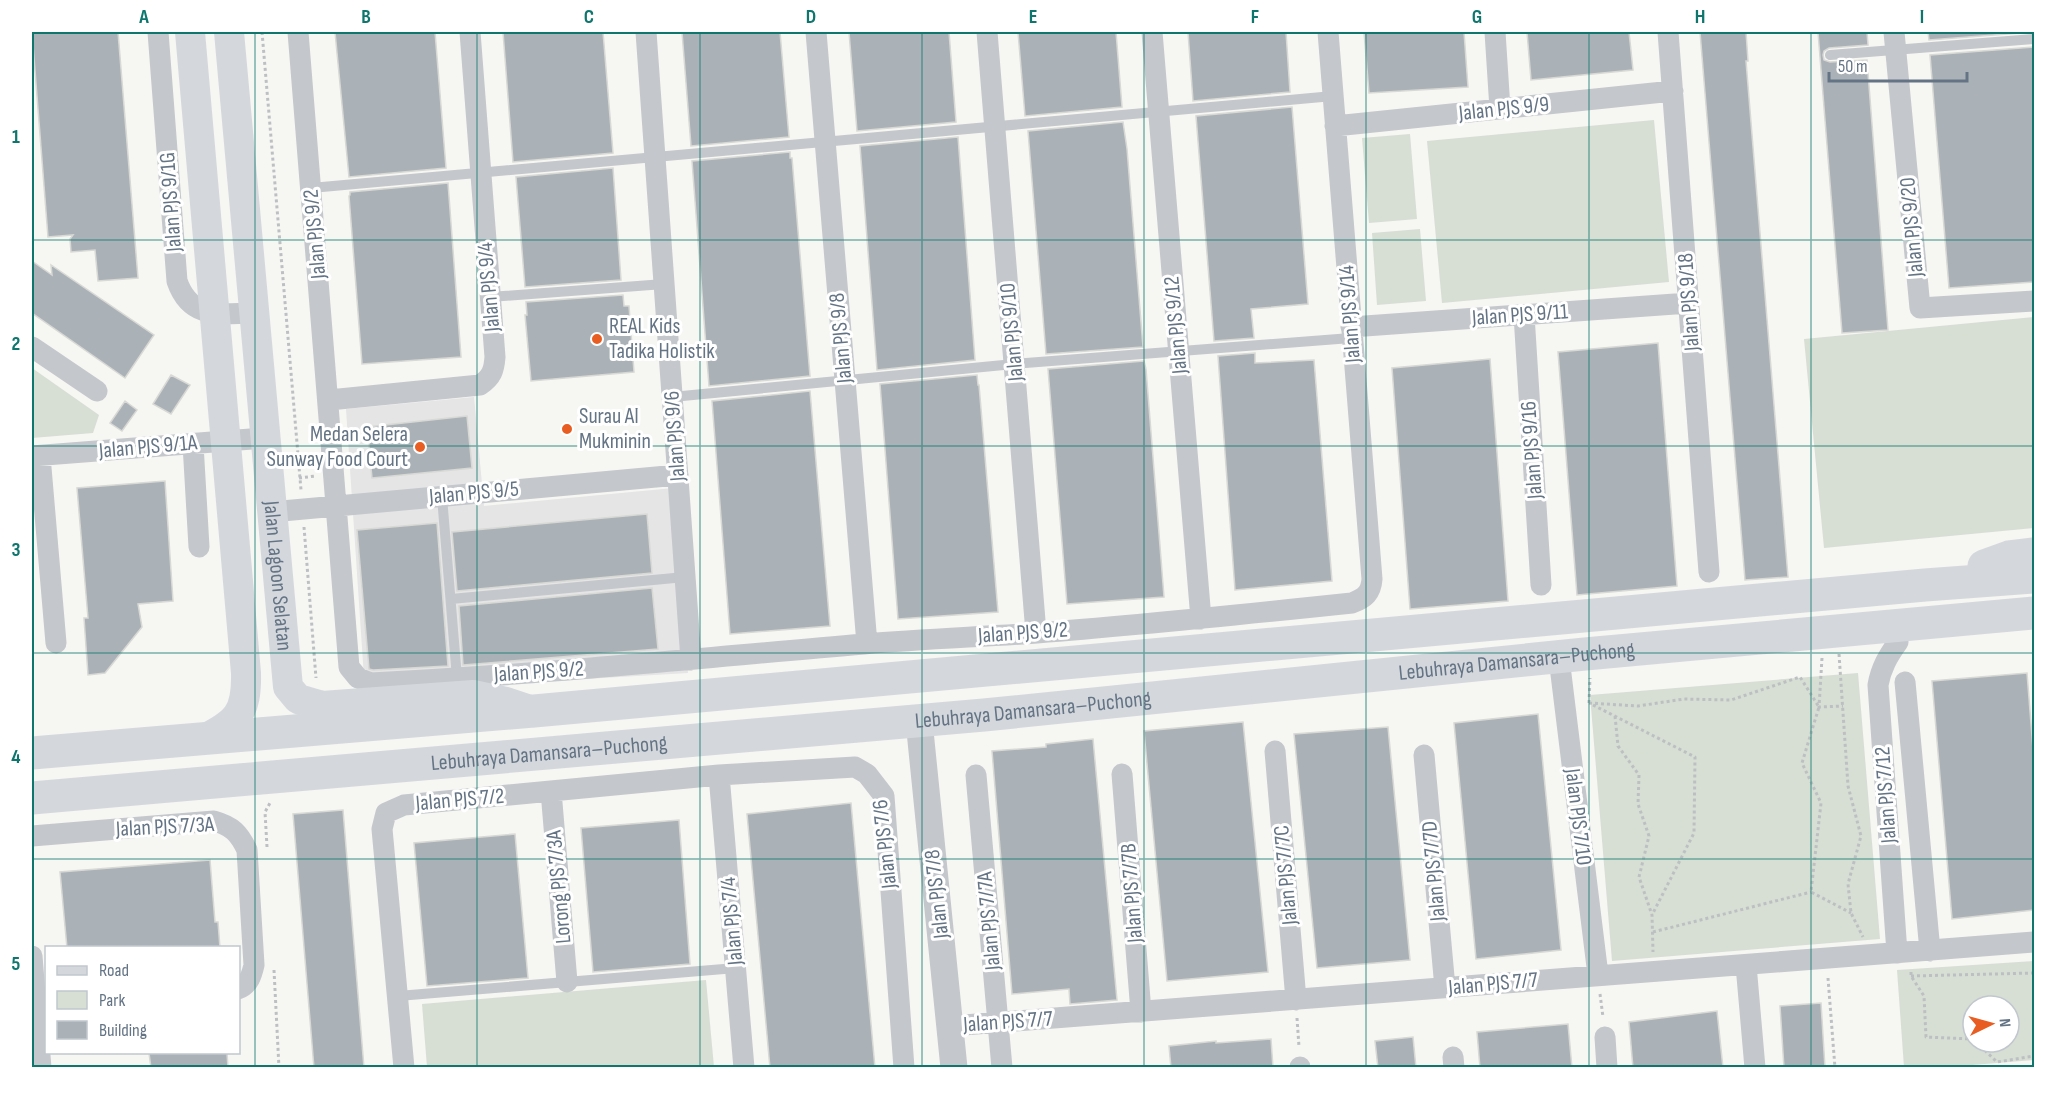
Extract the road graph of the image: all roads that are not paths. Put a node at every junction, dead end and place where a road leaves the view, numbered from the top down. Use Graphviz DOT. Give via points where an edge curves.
graph roads {
  1 [pos="158,32"];
  2 [pos="190,32"];
  3 [pos="229,32"];
  4 [pos="298,32"];
  5 [pos="470,32"];
  6 [pos="646,32"];
  7 [pos="816,32"];
  8 [pos="987,32"];
  9 [pos="1152,32"];
  10 [pos="1328,32"];
  11 [pos="1495,32"];
  12 [pos="1668,32"];
  13 [pos="2034,39"];
  14 [pos="1895,41"];
  15 [pos="1830,56"];
  16 [pos="1673,91"];
  17 [pos="1333,96"];
  18 [pos="1500,109"];
  19 [pos="1158,111"];
  20 [pos="995,126"];
  21 [pos="1335,126"];
  22 [pos="825,142"];
  23 [pos="655,157"];
  24 [pos="480,172"];
  25 [pos="311,188"];
  26 [pos="664,284"];
  27 [pos="490,297"];
  28 [pos="2034,301"];
  29 [pos="1689,303"];
  30 [pos="253,313"];
  31 [pos="215,314"];
  32 [pos="1524,315"];
  33 [pos="1351,332"];
  34 [pos="32,347"];
  35 [pos="1179,351"];
  36 [pos="1014,364"];
  37 [pos="845,381"];
  38 [pos="97,391"];
  39 [pos="672,397"];
  40 [pos="329,400"];
  41 [pos="264,438"];
  42 [pos="226,441"];
  43 [pos="193,444"];
  44 [pos="36,456"];
  45 [pos="678,475"];
  46 [pos="442,496"];
  47 [pos="336,506"];
  48 [pos="271,512"];
  49 [pos="199,547"];
  50 [pos="2034,554"];
  51 [pos="1709,572"];
  52 [pos="685,577"];
  53 [pos="2034,578"];
  54 [pos="1541,585"];
  55 [pos="1925,585"];
  56 [pos="1367,595"];
  57 [pos="450,599"];
  58 [pos="2034,613"];
  59 [pos="1202,619"];
  60 [pos="2034,632"];
  61 [pos="1036,633"];
  62 [pos="1729,640"];
  63 [pos="1898,642"];
  64 [pos="56,644"];
  65 [pos="867,644"];
  66 [pos="1558,658"];
  67 [pos="692,660"];
  68 [pos="458,678"];
  69 [pos="1905,682"];
  70 [pos="534,711"];
  71 [pos="920,721"];
  72 [pos="202,740"];
  73 [pos="1275,751"];
  74 [pos="32,753"];
  75 [pos="1424,755"];
  76 [pos="1122,774"];
  77 [pos="976,775"];
  78 [pos="719,776"];
  79 [pos="550,791"];
  80 [pos="32,798"];
  81 [pos="32,836"];
  82 [pos="2034,942"];
  83 [pos="1930,951"];
  84 [pos="1903,953"];
  85 [pos="32,956"];
  86 [pos="1746,965"];
  87 [pos="735,968"];
  88 [pos="1598,975"];
  89 [pos="567,982"];
  90 [pos="240,988"];
  91 [pos="1445,988"];
  92 [pos="398,996"];
  93 [pos="1296,1000"];
  94 [pos="41,1007"];
  95 [pos="1141,1012"];
  96 [pos="999,1023"];
  97 [pos="951,1026"];
  98 [pos="1605,1037"];
  99 [pos="38,1067"];
  100 [pos="404,1068"];
  101 [pos="744,1068"];
  102 [pos="904,1068"];
  103 [pos="954,1068"];
  104 [pos="1002,1068"];
  105 [pos="1607,1068"];
  106 [pos="1755,1068"];
  1 -- 31 [label="street, Jalan PJS 9/1G" via="177,281 182,296 192,306"];
  2 -- 31 [label="main road, Jalan Lagoon Selatan"];
  3 -- 30 [label="main road, Jalan Lagoon Selatan"];
  4 -- 25 [label="street, Jalan PJS 9/2"];
  5 -- 24 [label="street, Jalan PJS 9/4"];
  6 -- 23 [label="street, Jalan PJS 9/6"];
  7 -- 22 [label="street, Jalan PJS 9/8"];
  8 -- 20 [label="street, Jalan PJS 9/10"];
  9 -- 19 [label="street, Jalan PJS 9/12"];
  10 -- 17 [label="street, Jalan PJS 9/14"];
  11 -- 18 [label="street"];
  12 -- 16 [label="street, Jalan PJS 9/18"];
  13 -- 14 [label="lane"];
  14 -- 15 [label="lane"];
  14 -- 28 [label="street, Jalan PJS 9/20" via="1920,308"];
  16 -- 18 [label="street, Jalan PJS 9/9"];
  16 -- 29 [label="street, Jalan PJS 9/18"];
  17 -- 19 [label="lane"];
  17 -- 21 [label="street, Jalan PJS 9/14"];
  18 -- 21 [label="street, Jalan PJS 9/9"];
  19 -- 20 [label="lane"];
  19 -- 35 [label="street, Jalan PJS 9/12"];
  20 -- 22 [label="lane"];
  20 -- 36 [label="street, Jalan PJS 9/10"];
  21 -- 33 [label="street, Jalan PJS 9/14"];
  22 -- 23 [label="lane"];
  22 -- 37 [label="street, Jalan PJS 9/8"];
  23 -- 24 [label="lane"];
  23 -- 26 [label="street, Jalan PJS 9/6"];
  24 -- 25 [label="lane"];
  24 -- 27 [label="street, Jalan PJS 9/4"];
  25 -- 40 [label="street, Jalan PJS 9/2"];
  26 -- 27 [label="lane"];
  26 -- 39 [label="street, Jalan PJS 9/6"];
  27 -- 40 [label="street, Jalan PJS 9/4" via="494,368 489,379 480,385"];
  29 -- 32 [label="street, Jalan PJS 9/11"];
  29 -- 51 [label="street, Jalan PJS 9/18"];
  30 -- 31 [label="street, Jalan PJS 9/1G"];
  30 -- 41 [label="main road, Jalan Lagoon Selatan"];
  31 -- 42 [label="main road, Jalan Lagoon Selatan"];
  32 -- 33 [label="street, Jalan PJS 9/11"];
  32 -- 54 [label="street, Jalan PJS 9/16"];
  33 -- 35 [label="lane"];
  33 -- 56 [label="street, Jalan PJS 9/14" via="1372,579"];
  34 -- 38 [label="street"];
  35 -- 36 [label="lane"];
  35 -- 59 [label="street, Jalan PJS 9/12"];
  36 -- 37 [label="lane"];
  36 -- 61 [label="street, Jalan PJS 9/10"];
  37 -- 39 [label="lane"];
  37 -- 65 [label="street, Jalan PJS 9/8"];
  39 -- 45 [label="street, Jalan PJS 9/6"];
  40 -- 47 [label="street, Jalan PJS 9/2"];
  41 -- 42 [label="street, Jalan PJS 9/1A"];
  41 -- 48 [label="main road, Jalan Lagoon Selatan"];
  42 -- 43 [label="street, Jalan PJS 9/1A"];
  42 -- 72 [label="main road, Jalan Lagoon Selatan" via="246,690 235,718"];
  43 -- 44 [label="street, Jalan PJS 9/1A"];
  43 -- 49 [label="street"];
  44 -- 64 [label="street"];
  45 -- 46 [label="street, Jalan PJS 9/5"];
  45 -- 52 [label="street, Jalan PJS 9/6"];
  46 -- 47 [label="street, Jalan PJS 9/5"];
  46 -- 57 [label="lane"];
  47 -- 48 [label="street, Jalan PJS 9/5"];
  47 -- 68 [label="street, Jalan PJS 9/2" via="349,667 358,678 371,683"];
  48 -- 70 [label="main road, Jalan Lagoon Selatan" via="288,687 298,699 322,706 473,695"];
  50 -- 55 [label="highway" via="2009,557"];
  52 -- 57 [label="lane"];
  52 -- 67 [label="street, Jalan PJS 9/6"];
  53 -- 55 [label="highway, Lebuhraya Damansara–Puchong"];
  55 -- 70 [label="highway, Lebuhraya Damansara–Puchong"];
  56 -- 59 [label="street, Jalan PJS 9/2" via="1352,603"];
  57 -- 68 [label="lane"];
  58 -- 62 [label="highway, Lebuhraya Damansara–Puchong"];
  59 -- 61 [label="street, Jalan PJS 9/2"];
  60 -- 63 [label="highway"];
  61 -- 65 [label="street, Jalan PJS 9/2"];
  62 -- 63 [label="highway" via="1831,660"];
  62 -- 66 [label="highway, Lebuhraya Damansara–Puchong"];
  63 -- 84 [label="street, Jalan PJS 7/12" via="1881,670 1878,685"];
  65 -- 67 [label="street, Jalan PJS 9/2"];
  66 -- 71 [label="highway, Lebuhraya Damansara–Puchong"];
  66 -- 88 [label="street, Jalan PJS 7/10"];
  67 -- 68 [label="street, Jalan PJS 9/2"];
  69 -- 83 [label="street, Jalan PJS 7/12"];
  70 -- 72 [label="highway, Lebuhraya Damansara–Puchong"];
  71 -- 80 [label="highway, Lebuhraya Damansara–Puchong"];
  71 -- 97 [label="street, Jalan PJS 7/8"];
  72 -- 74 [label="highway, Lebuhraya Damansara–Puchong"];
  73 -- 93 [label="street, Jalan PJS 7/7C"];
  75 -- 91 [label="street, Jalan PJS 7/7D"];
  76 -- 95 [label="street, Jalan PJS 7/7B"];
  77 -- 96 [label="street, Jalan PJS 7/7A"];
  78 -- 79 [label="street, Jalan PJS 7/2"];
  78 -- 87 [label="street, Jalan PJS 7/4"];
  78 -- 102 [label="street, Jalan PJS 7/6" via="855,767 867,774 884,796"];
  79 -- 89 [label="street, Lorong PJS 7/3A"];
  79 -- 92 [label="street, Jalan PJS 7/2" via="404,805 386,813 382,829"];
  81 -- 90 [label="street, Jalan PJS 7/3A" via="214,821 227,824 240,834 247,850 254,965 250,978"];
  82 -- 83 [label="street, Jalan PJS 7/7"];
  83 -- 84 [label="street, Jalan PJS 7/7"];
  84 -- 86 [label="street, Jalan PJS 7/7"];
  85 -- 94 [label="street"];
  86 -- 88 [label="street, Jalan PJS 7/7"];
  86 -- 106 [label="street"];
  87 -- 89 [label="lane"];
  87 -- 101 [label="street, Jalan PJS 7/4"];
  88 -- 91 [label="street, Jalan PJS 7/7"];
  89 -- 92 [label="lane"];
  91 -- 93 [label="street, Jalan PJS 7/7"];
  92 -- 100 [label="street, Jalan PJS 7/2"];
  93 -- 95 [label="street, Jalan PJS 7/7"];
  94 -- 99 [label="street"];
  95 -- 96 [label="street, Jalan PJS 7/7"];
  96 -- 97 [label="street, Jalan PJS 7/7"];
  96 -- 104 [label="street, Jalan PJS 7/7A"];
  97 -- 103 [label="street, Jalan PJS 7/8"];
  98 -- 105 [label="street"];
}
